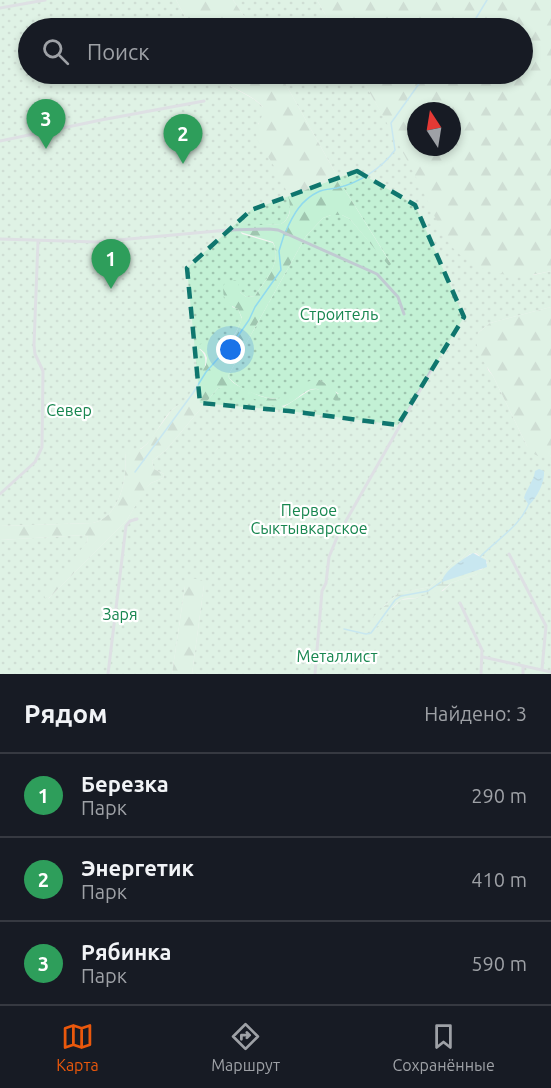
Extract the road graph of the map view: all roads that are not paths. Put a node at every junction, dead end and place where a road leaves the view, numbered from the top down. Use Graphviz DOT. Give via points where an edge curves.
graph roads {
  1 [pos="45,0"];
  2 [pos="0,8"];
  3 [pos="204,101"];
  4 [pos="0,141"];
  5 [pos="0,239"];
  6 [pos="38,241"];
  7 [pos="404,314"];
  8 [pos="432,369"];
  9 [pos="0,494"];
  10 [pos="137,519"];
  11 [pos="509,554"];
  12 [pos="460,603"];
  13 [pos="483,657"];
  14 [pos="523,666"];
  15 [pos="542,669"];
  16 [pos="551,672"];
  17 [pos="108,674"];
  18 [pos="315,674"];
  19 [pos="481,674"];
  20 [pos="523,674"];
  1 -- 2 [label="street"];
  3 -- 4 [label="street"];
  5 -- 6 [label="street"];
  6 -- 7 [label="street" via="96,242 269,229 377,274 398,297"];
  6 -- 9 [label="street" via="34,345 43,370 42,447 35,462"];
  8 -- 18 [label="street" via="331,552 322,591"];
  10 -- 17 [label="street" via="126,526"];
  11 -- 15 [label="street" via="546,626"];
  12 -- 13 [label="street"];
  13 -- 14 [label="street"];
  13 -- 19 [label="street"];
  14 -- 15 [label="street"];
  14 -- 20 [label="street"];
  15 -- 16 [label="street"];
}
